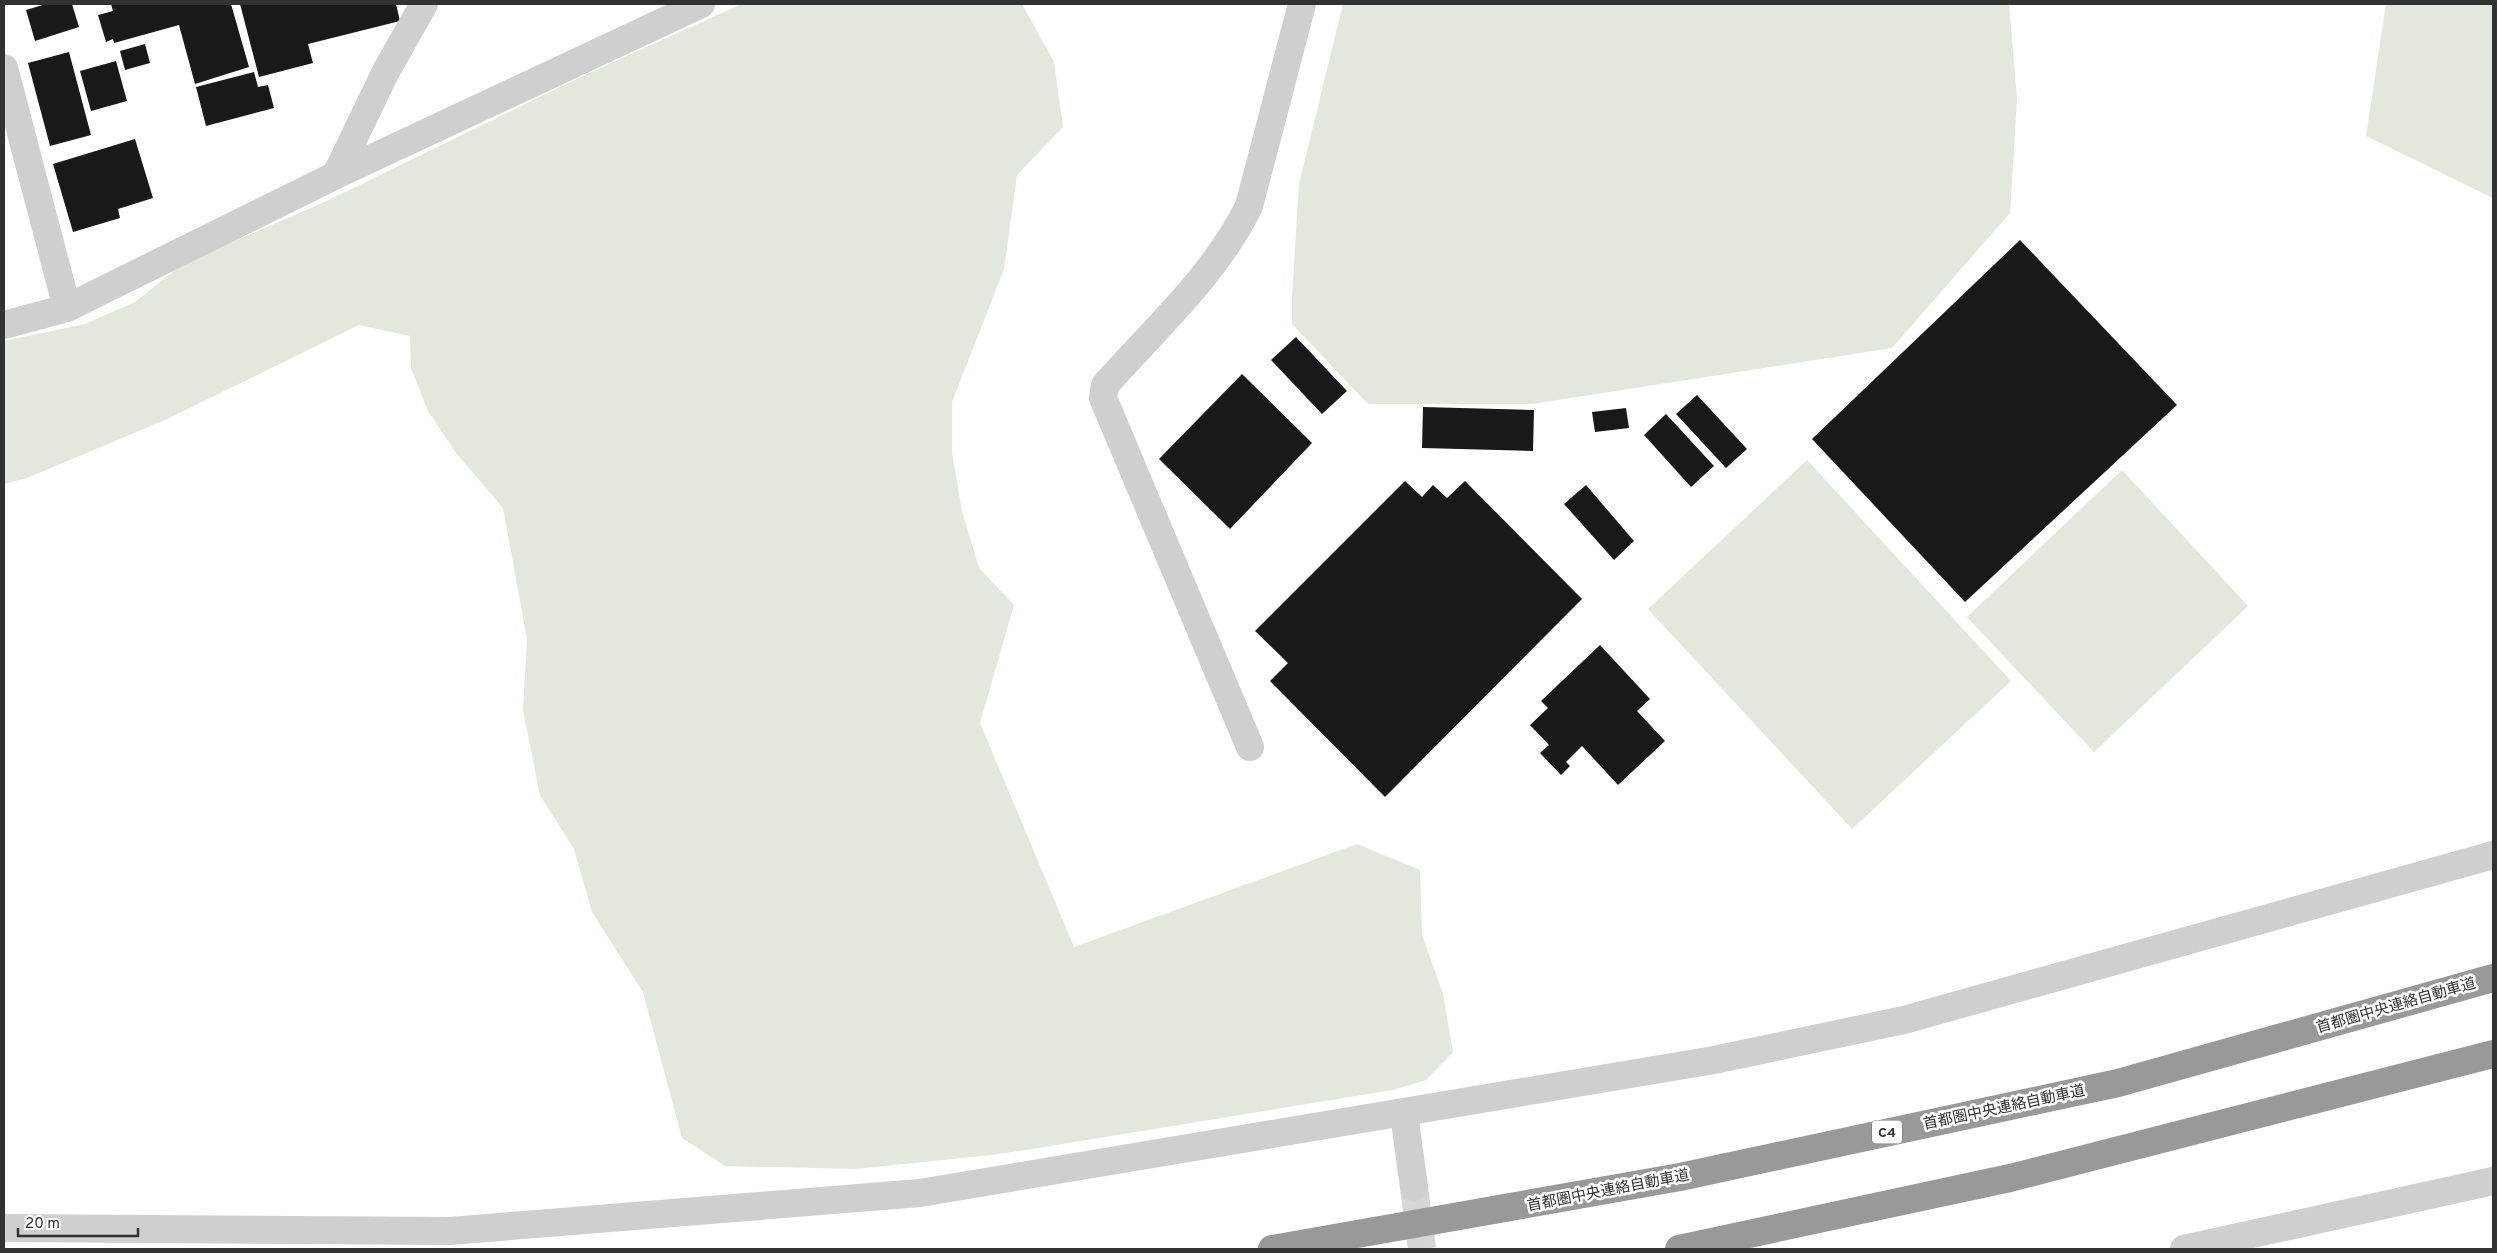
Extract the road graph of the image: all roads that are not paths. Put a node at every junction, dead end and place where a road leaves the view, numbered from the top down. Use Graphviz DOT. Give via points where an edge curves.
graph roads {
  1 [pos="424,4"];
  2 [pos="701,4"];
  3 [pos="1302,4"];
  4 [pos="4,68"];
  5 [pos="336,175"];
  6 [pos="67,308"];
  7 [pos="4,324"];
  8 [pos="1250,746"];
  9 [pos="2493,855"];
  10 [pos="2493,978"];
  11 [pos="2493,1054"];
  12 [pos="1404,1114"];
  13 [pos="2493,1180"];
  14 [pos="1414,1187"];
  15 [pos="4,1228"];
  16 [pos="1272,1249"];
  17 [pos="1679,1249"];
  18 [pos="2184,1249"];
  1 -- 5 [label="street" via="386,72"];
  2 -- 5 [label="street"];
  3 -- 8 [label="street" via="1249,206 1236,234 1218,259 1105,385 1103,398"];
  4 -- 6 [label="street"];
  5 -- 6 [label="street"];
  6 -- 7 [label="street"];
  9 -- 12 [label="street" via="1904,1020 1714,1060"];
  10 -- 16 [label="highway, 首都圏中央連絡自動車道 / C4" via="2118,1083 1680,1177"];
  11 -- 17 [label="highway" via="2010,1178"];
  12 -- 14 [label="street"];
  12 -- 15 [label="street" via="920,1193 450,1231"];
  13 -- 18 [label="street"];
}
